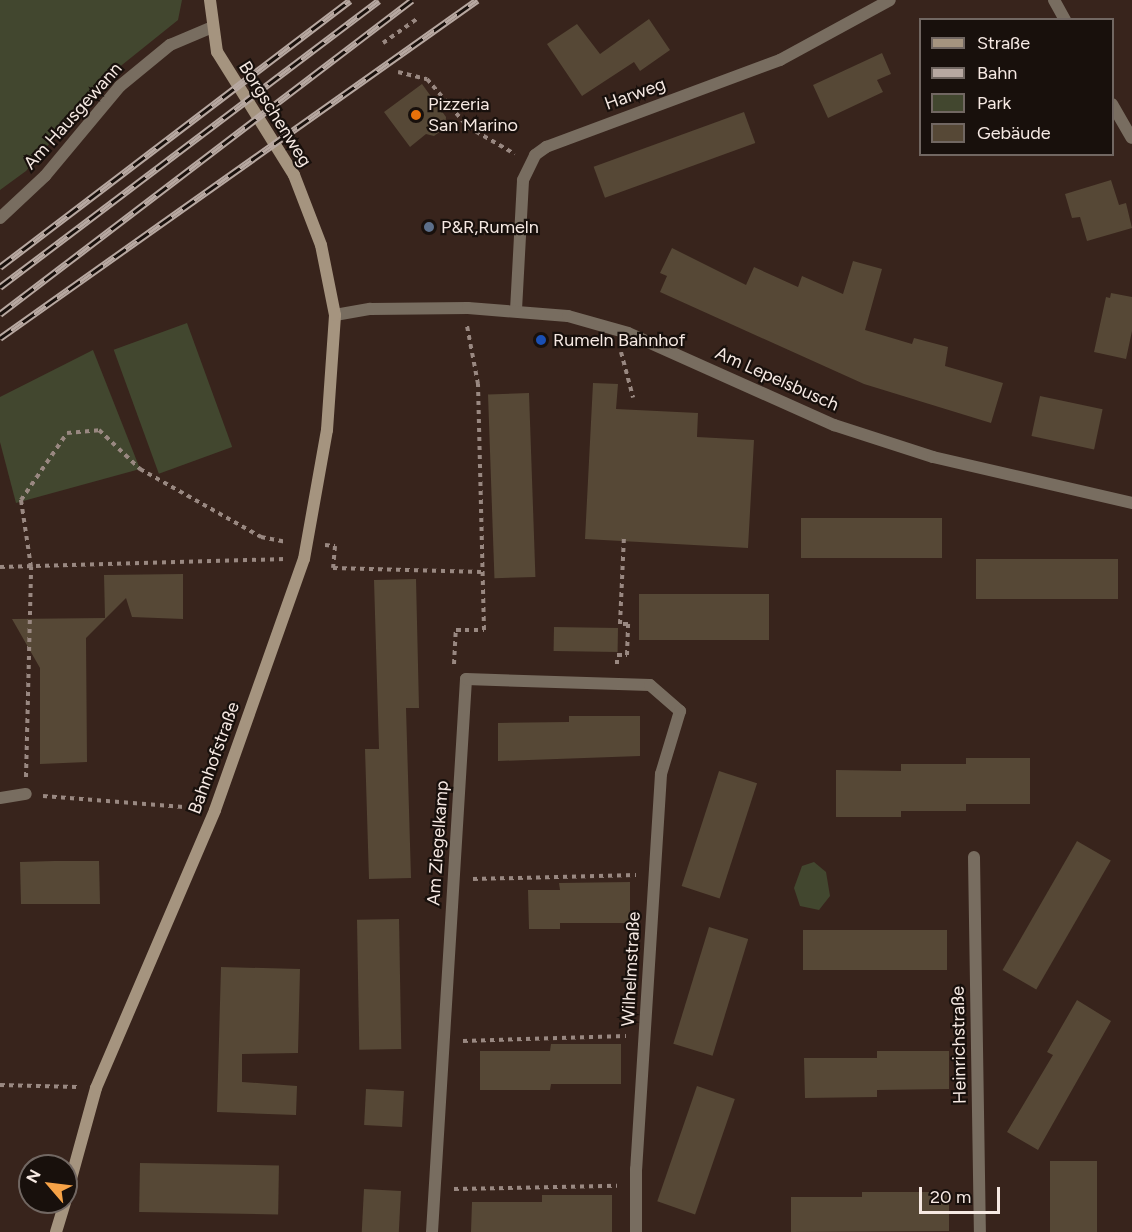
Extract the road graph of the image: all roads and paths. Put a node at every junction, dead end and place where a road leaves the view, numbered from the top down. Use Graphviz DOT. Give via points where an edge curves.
graph roads {
  1 [pos="210,0"];
  2 [pos="891,0"];
  3 [pos="1054,0"];
  4 [pos="418,18"];
  5 [pos="1064,18"];
  6 [pos="210,28"];
  7 [pos="383,43"];
  8 [pos="398,72"];
  9 [pos="1114,106"];
  10 [pos="1132,138"];
  11 [pos="529,161"];
  12 [pos="0,218"];
  13 [pos="468,308"];
  14 [pos="516,310"];
  15 [pos="335,315"];
  16 [pos="628,333"];
  17 [pos="633,397"];
  18 [pos="1132,503"];
  19 [pos="624,536"];
  20 [pos="307,544"];
  21 [pos="304,559"];
  22 [pos="0,567"];
  23 [pos="31,567"];
  24 [pos="482,572"];
  25 [pos="466,679"];
  26 [pos="617,684"];
  27 [pos="26,795"];
  28 [pos="0,798"];
  29 [pos="215,810"];
  30 [pos="974,857"];
  31 [pos="654,875"];
  32 [pos="454,879"];
  33 [pos="645,1037"];
  34 [pos="444,1040"];
  35 [pos="0,1085"];
  36 [pos="96,1088"];
  37 [pos="78,1154"];
  38 [pos="636,1186"];
  39 [pos="435,1189"];
  40 [pos="61,1214"];
  41 [pos="56,1232"];
  42 [pos="432,1232"];
  43 [pos="636,1232"];
  44 [pos="980,1232"];
  1 -- 6 [label="main road, Borgschenweg"];
  2 -- 11 [label="street, Harweg" via="780,60 546,147"];
  3 -- 5 [label="street"];
  4 -- 7 [label="path"];
  6 -- 12 [label="street, Am Hausgewann" via="170,45 127,80 45,176"];
  6 -- 15 [label="main road, Borgschenweg" via="227,73 294,175 321,245"];
  8 -- 11 [label="path" via="427,79 468,128"];
  9 -- 10 [label="street"];
  11 -- 14 [label="street" via="523,180"];
  13 -- 14 [label="street, Am Lepelsbusch"];
  13 -- 15 [label="street, Am Lepelsbusch" via="370,309"];
  13 -- 24 [label="path" via="466,338 478,384"];
  14 -- 16 [label="street, Am Lepelsbusch" via="567,316"];
  15 -- 20 [label="main road, Bahnhofstraße" via="327,430"];
  16 -- 17 [label="path" via="620,353"];
  16 -- 18 [label="street, Am Lepelsbusch" via="834,425 933,457"];
  19 -- 26 [label="path" via="620,624 628,624 627,655 617,655"];
  20 -- 21 [label="main road, Bahnhofstraße"];
  20 -- 23 [label="path" via="261,537 140,469 99,430 67,433 21,500"];
  20 -- 24 [label="path" via="335,546 333,568"];
  21 -- 23 [label="path"];
  21 -- 29 [label="main road, Bahnhofstraße"];
  22 -- 23 [label="path"];
  23 -- 27 [label="path"];
  24 -- 25 [label="path" via="484,630 456,630 453,678"];
  25 -- 26 [label="street"];
  25 -- 32 [label="street, Am Ziegelkamp"];
  26 -- 31 [label="street, Wilhelmstraße" via="650,685 680,711 661,774"];
  27 -- 28 [label="street"];
  27 -- 29 [label="path"];
  29 -- 36 [label="main road, Bahnhofstraße"];
  30 -- 44 [label="street, Heinrichstraße"];
  31 -- 32 [label="path"];
  31 -- 33 [label="street, Wilhelmstraße"];
  32 -- 34 [label="street, Am Ziegelkamp"];
  33 -- 34 [label="path"];
  33 -- 38 [label="street, Wilhelmstraße"];
  34 -- 39 [label="street, Am Ziegelkamp"];
  35 -- 36 [label="path"];
  36 -- 37 [label="main road, Bahnhofstraße"];
  38 -- 39 [label="path"];
  38 -- 43 [label="street, Wilhelmstraße"];
  39 -- 42 [label="street, Am Ziegelkamp"];
  40 -- 41 [label="main road"];
}
